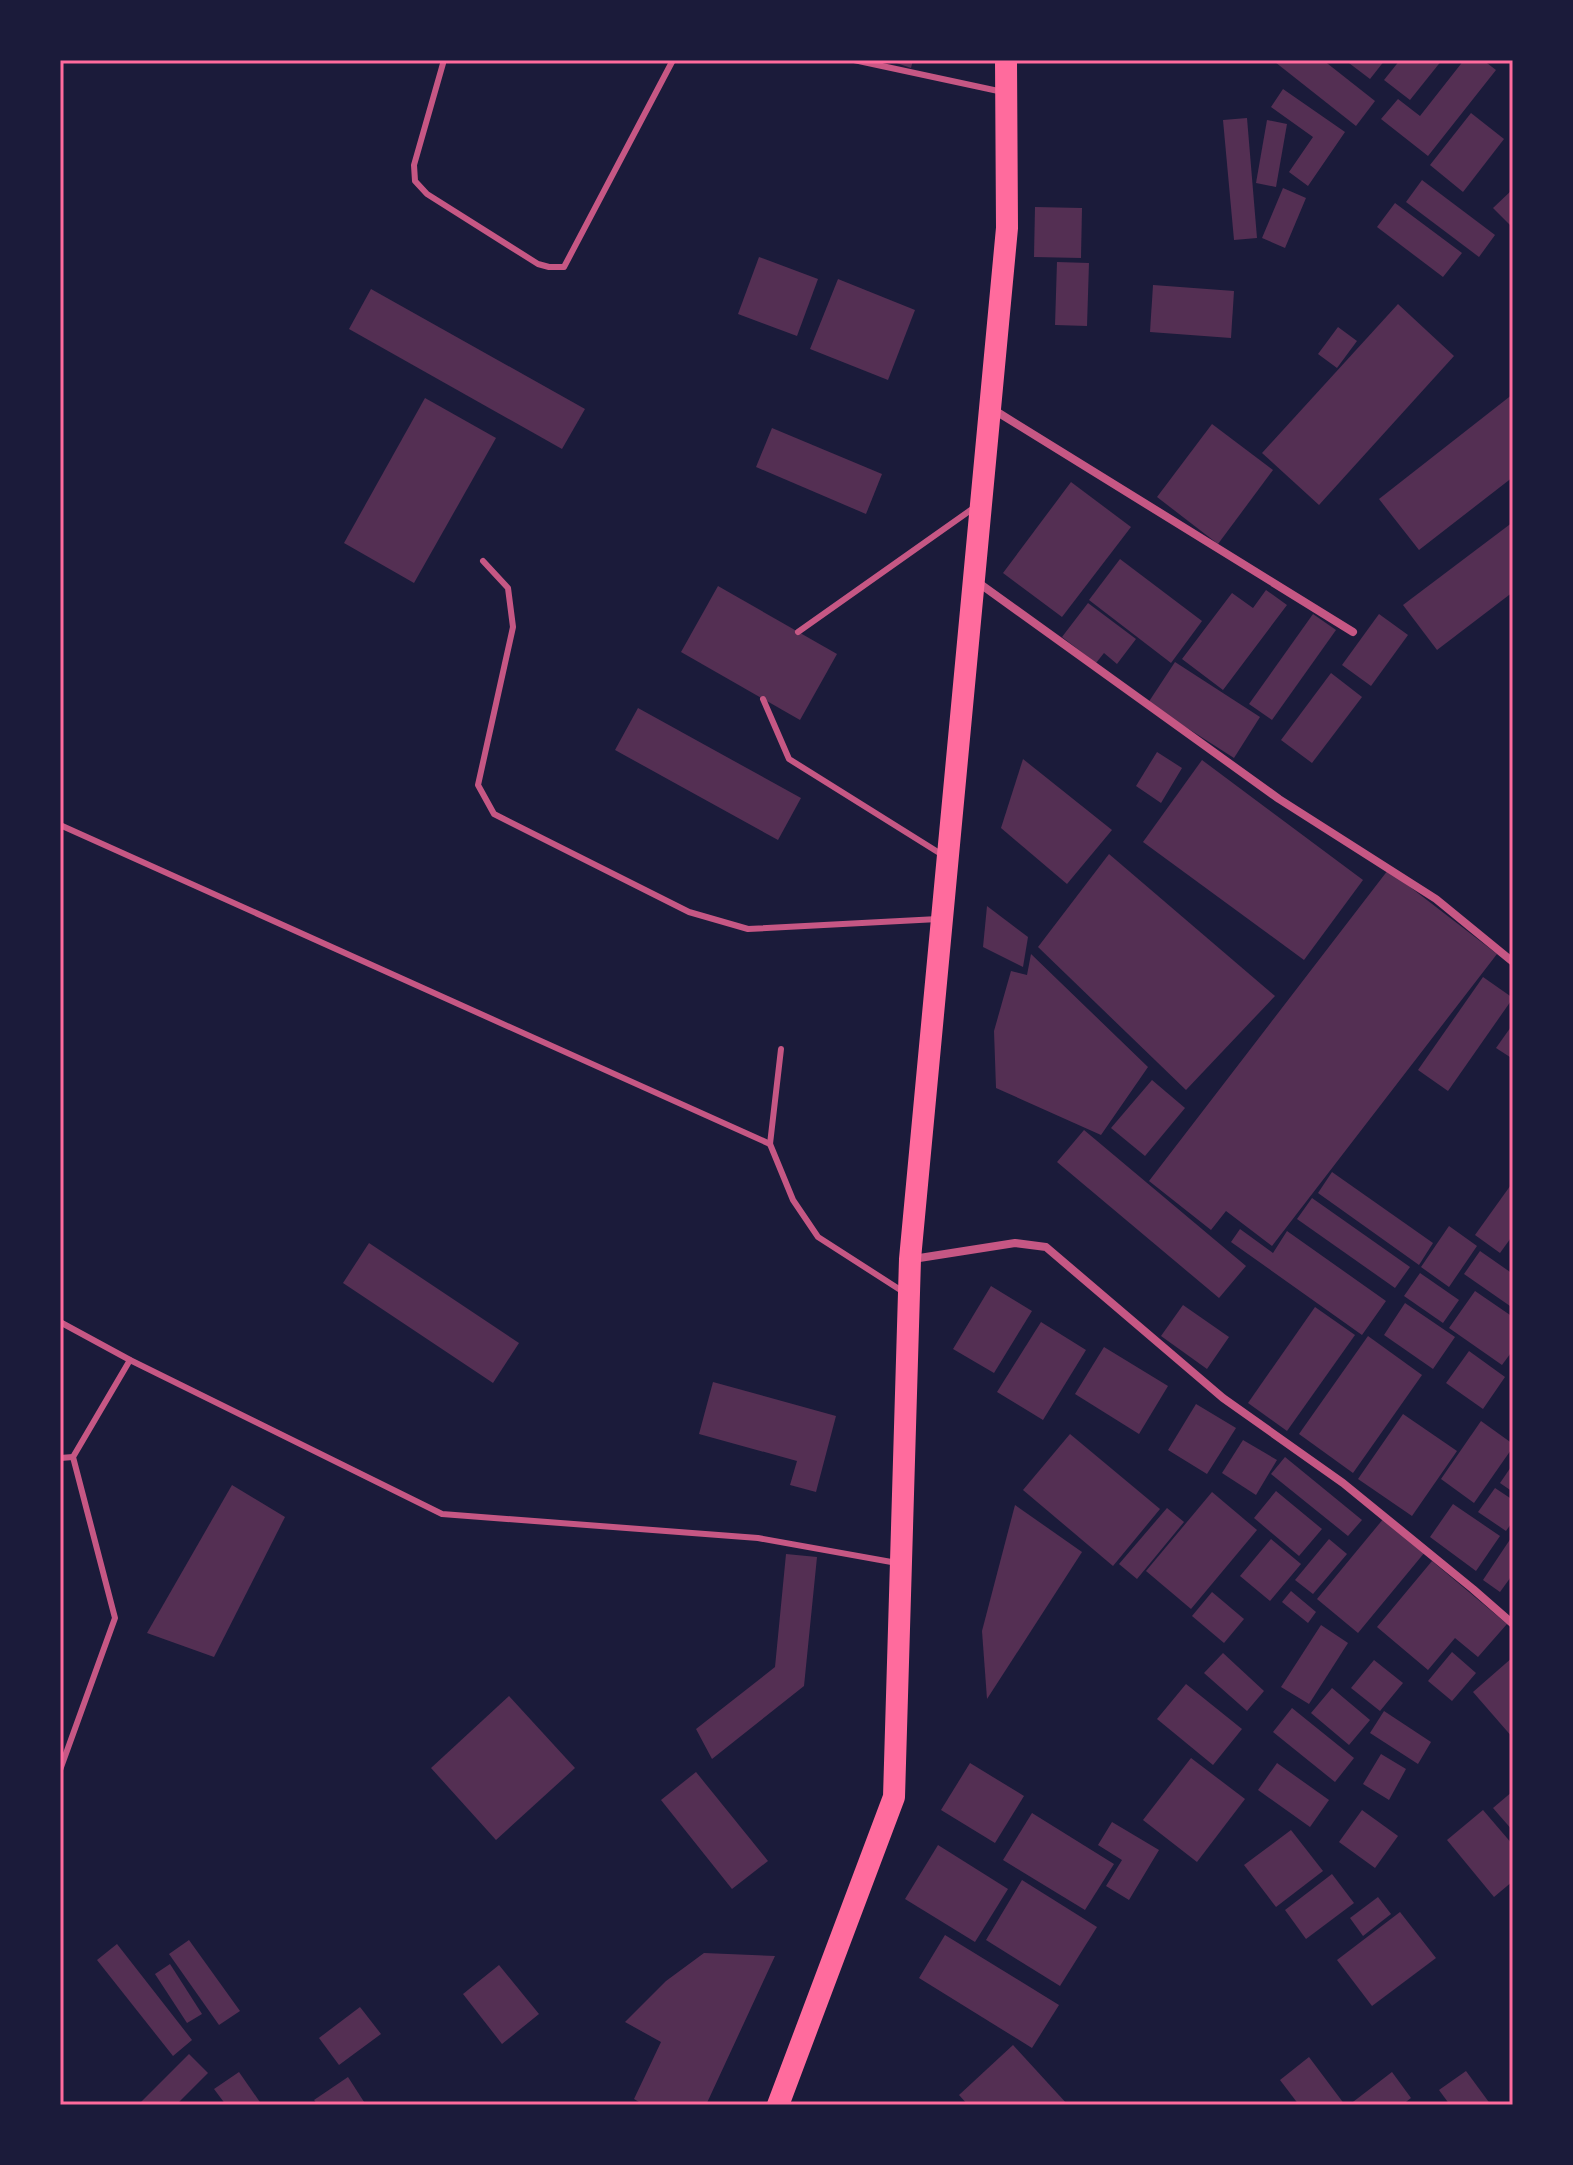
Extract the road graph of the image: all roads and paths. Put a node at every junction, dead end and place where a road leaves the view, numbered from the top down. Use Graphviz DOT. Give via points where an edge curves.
graph roads {
  1 [pos="444,60"];
  2 [pos="673,60"];
  3 [pos="854,60"];
  4 [pos="1006,60"];
  5 [pos="1006,93"];
  6 [pos="990,407"];
  7 [pos="981,503"];
  8 [pos="483,561"];
  9 [pos="974,579"];
  10 [pos="798,632"];
  11 [pos="1353,632"];
  12 [pos="763,699"];
  13 [pos="60,825"];
  14 [pos="948,858"];
  15 [pos="942,919"];
  16 [pos="1513,962"];
  17 [pos="781,1049"];
  18 [pos="770,1144"];
  19 [pos="910,1259"];
  20 [pos="909,1295"];
  21 [pos="60,1322"];
  22 [pos="130,1360"];
  23 [pos="73,1457"];
  24 [pos="60,1458"];
  25 [pos="901,1564"];
  26 [pos="1513,1624"];
  27 [pos="60,1770"];
  28 [pos="778,2105"];
  1 -- 2 [label="lane" via="414,165 415,181 427,194 538,264 564,267"];
  3 -- 5 [label="lane"];
  4 -- 5 [label="highway"];
  5 -- 6 [label="highway" via="1007,228"];
  6 -- 7 [label="highway"];
  6 -- 11 [label="street"];
  7 -- 9 [label="highway"];
  7 -- 10 [label="lane"];
  8 -- 15 [label="lane" via="508,588 513,627 478,785 494,814 689,912 748,929"];
  9 -- 14 [label="highway"];
  9 -- 16 [label="street" via="1279,799 1436,899"];
  12 -- 14 [label="lane" via="789,759"];
  13 -- 18 [label="lane"];
  14 -- 15 [label="highway"];
  15 -- 19 [label="highway"];
  17 -- 18 [label="lane"];
  18 -- 20 [label="lane" via="793,1200 818,1237"];
  19 -- 20 [label="highway"];
  19 -- 26 [label="street" via="1015,1243 1046,1247 1223,1398 1343,1483"];
  20 -- 25 [label="highway"];
  21 -- 22 [label="lane"];
  22 -- 23 [label="lane"];
  22 -- 25 [label="lane" via="442,1514 758,1538"];
  23 -- 24 [label="lane"];
  23 -- 27 [label="lane" via="115,1618"];
  25 -- 28 [label="highway" via="894,1797"];
}
